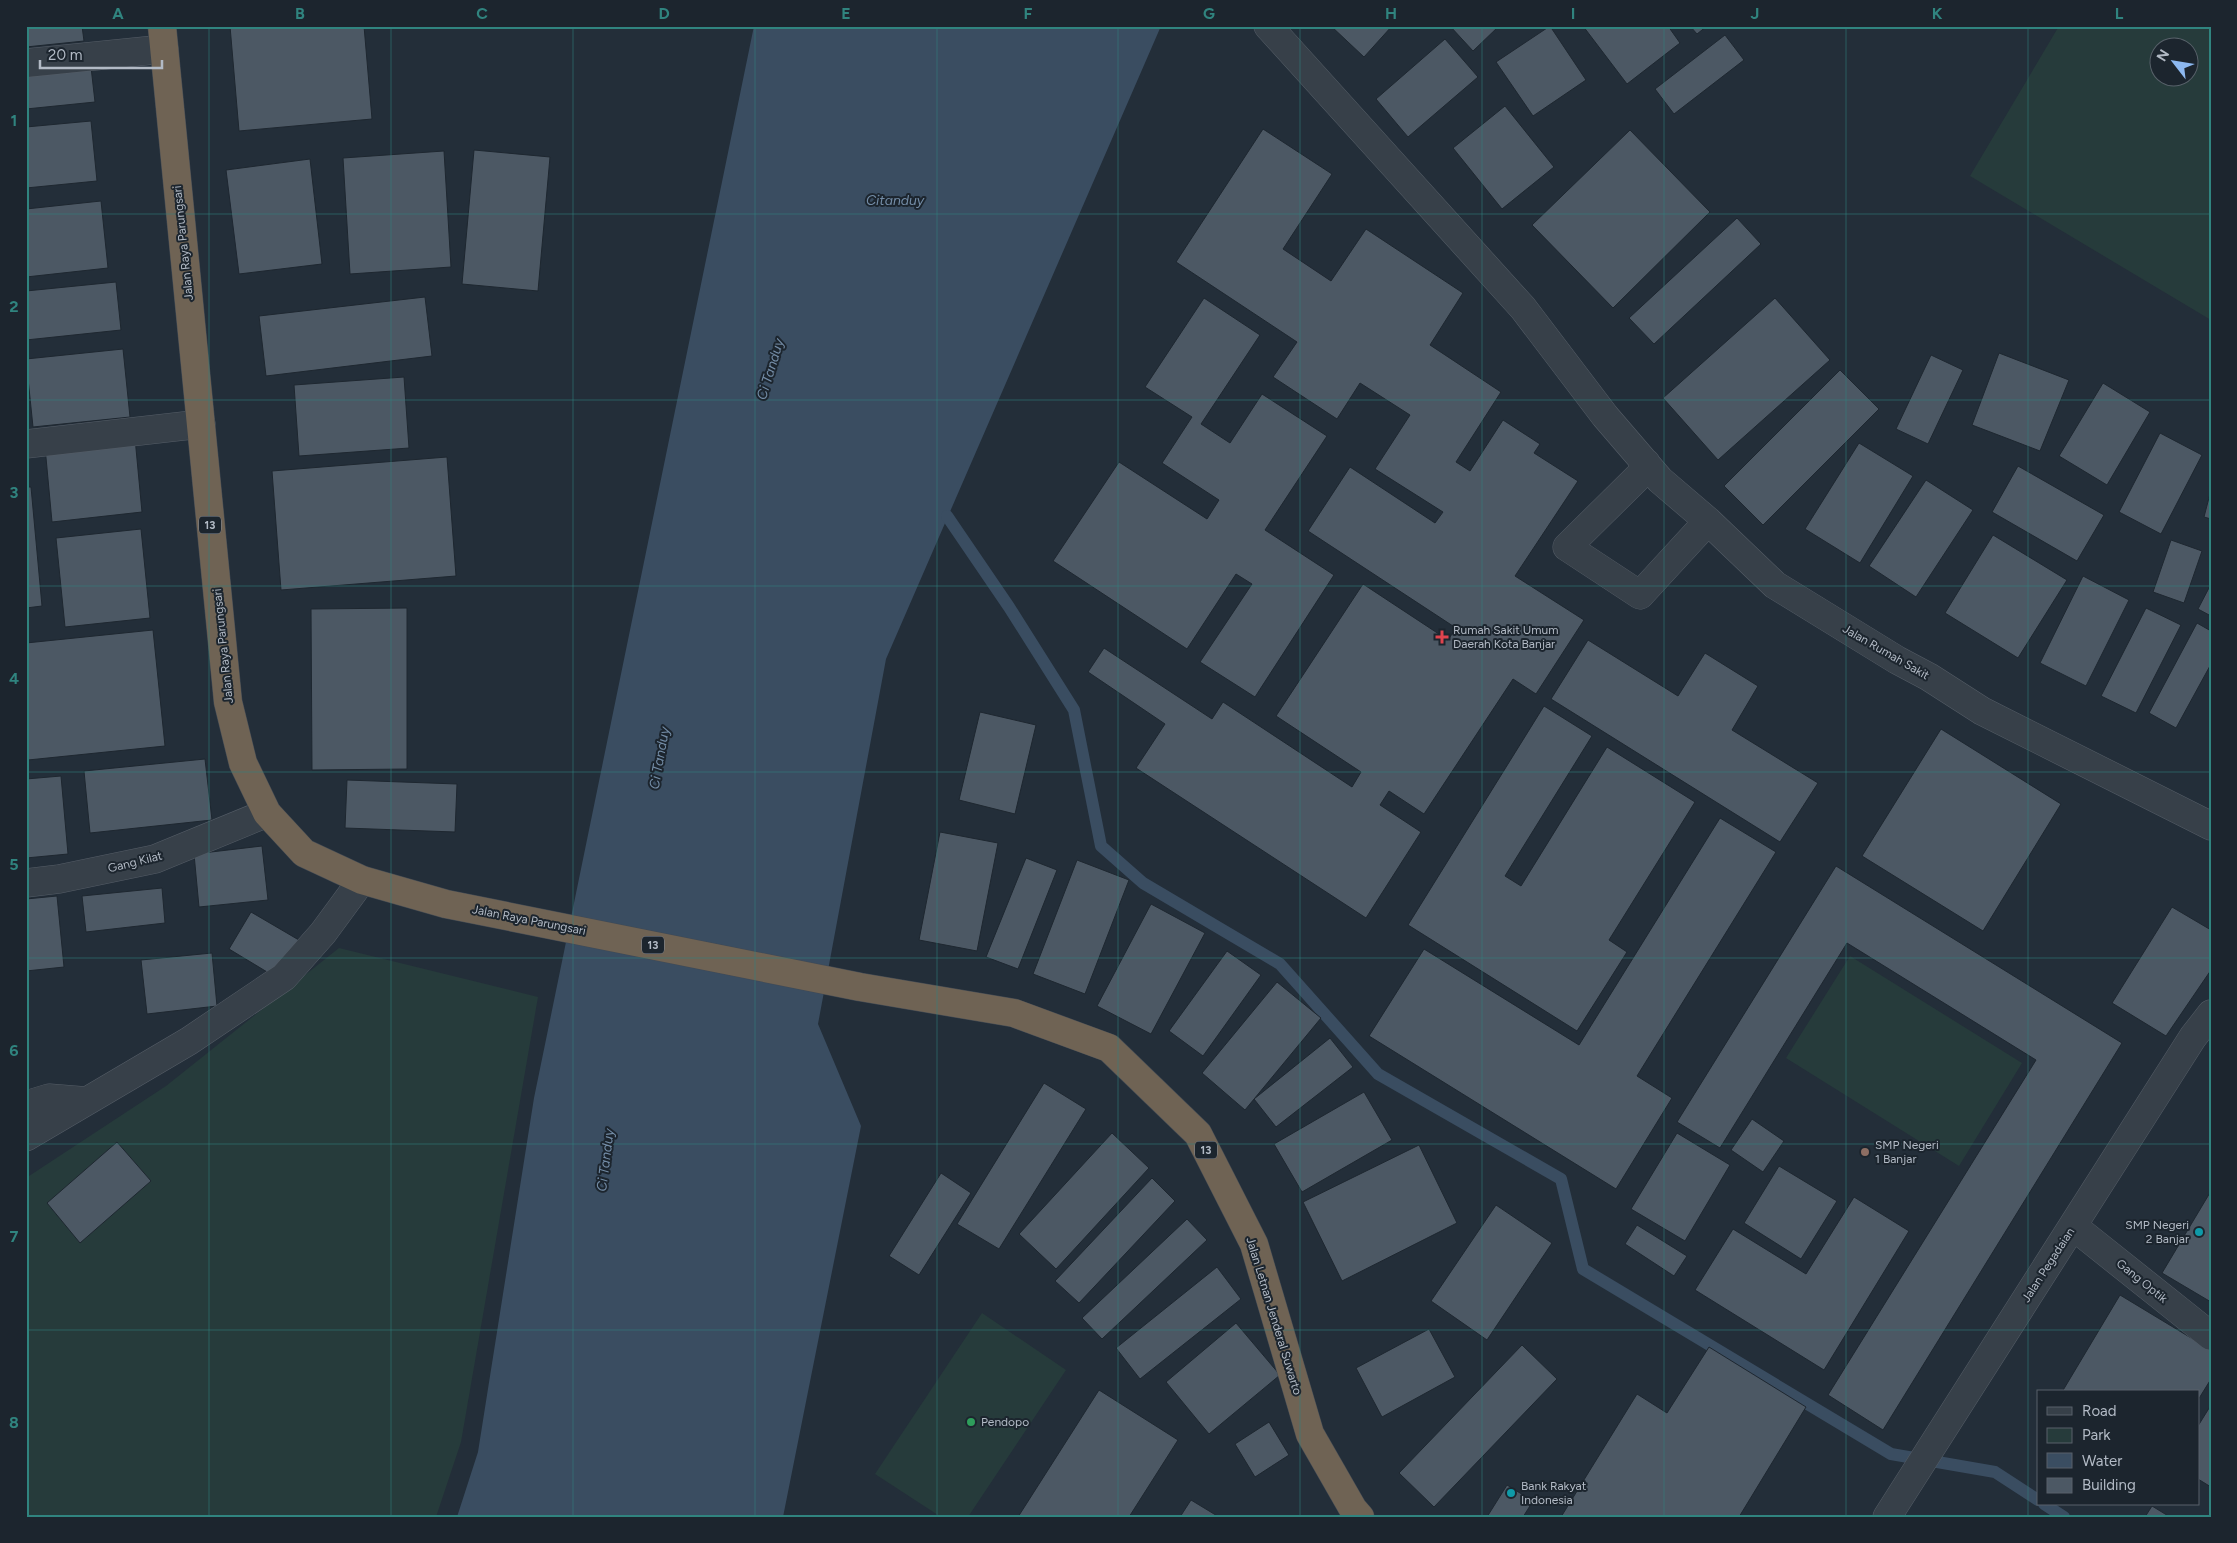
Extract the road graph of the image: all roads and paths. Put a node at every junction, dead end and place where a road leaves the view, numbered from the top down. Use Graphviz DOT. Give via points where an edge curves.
graph roads {
  1 [pos="1268,26"];
  2 [pos="163,38"];
  3 [pos="26,63"];
  4 [pos="201,424"];
  5 [pos="26,444"];
  6 [pos="1646,463"];
  7 [pos="1708,521"];
  8 [pos="267,813"];
  9 [pos="2211,826"];
  10 [pos="362,880"];
  11 [pos="26,883"];
  12 [pos="860,987"];
  13 [pos="2211,1014"];
  14 [pos="86,1101"];
  15 [pos="26,1104"];
  16 [pos="26,1137"];
  17 [pos="2073,1226"];
  18 [pos="2211,1336"];
  19 [pos="1360,1517"];
  20 [pos="1888,1517"];
  1 -- 6 [label="street, Jalan Rumah Sakit" via="1523,308 1605,416"];
  2 -- 3 [label="street"];
  2 -- 4 [label="highway, Jalan Raya Parungsari / 13"];
  4 -- 5 [label="street"];
  4 -- 8 [label="highway, Jalan Raya Parungsari / 13" via="228,702 243,763"];
  6 -- 7 [label="street, Jalan Rumah Sakit" via="1660,480"];
  6 -- 7 [label="street" via="1640,475 1567,547 1640,595"];
  7 -- 9 [label="street, Jalan Rumah Sakit" via="1775,585 1897,660 1982,711"];
  8 -- 10 [label="highway, Jalan Raya Parungsari / 13" via="304,853"];
  8 -- 11 [label="street, Gang Kilat" via="155,859"];
  10 -- 12 [label="highway, Jalan Raya Parungsari / 13" via="446,904"];
  10 -- 14 [label="street" via="323,933 284,977 189,1041"];
  12 -- 19 [label="highway, Jalan Letnan Jenderal Suwarto / 13" via="1014,1012 1109,1048 1198,1134 1254,1244 1310,1434"];
  13 -- 17 [label="street, Jalan Pegadaian" via="2193,1037"];
  14 -- 15 [label="street" via="49,1098"];
  14 -- 16 [label="street"];
  17 -- 18 [label="street, Gang Optik"];
  17 -- 20 [label="street, Jalan Pegadaian"];
}
